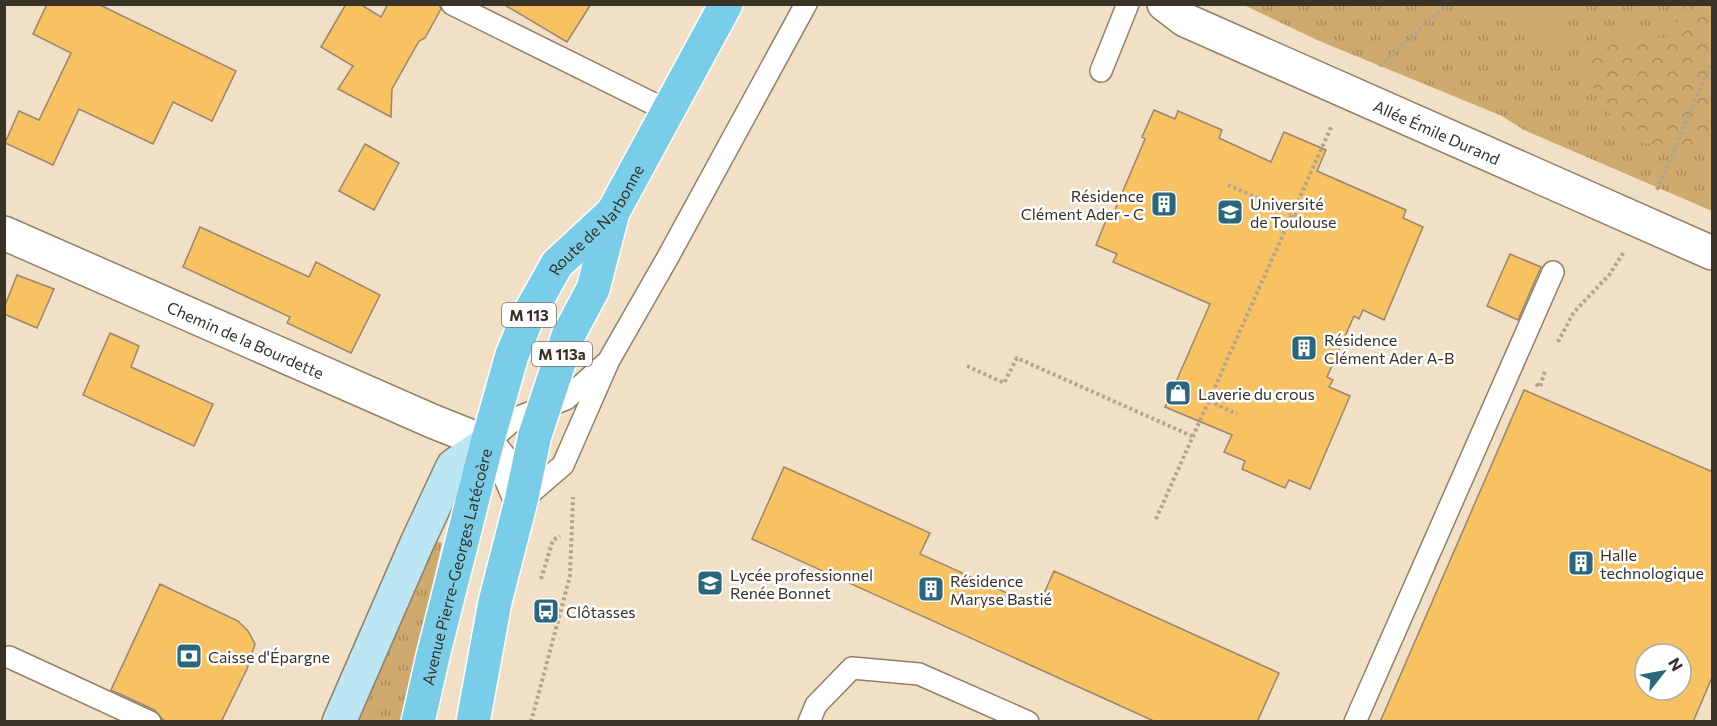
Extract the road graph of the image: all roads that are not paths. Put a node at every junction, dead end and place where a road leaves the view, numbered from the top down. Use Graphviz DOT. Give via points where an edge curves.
graph roads {
  1 [pos="452,4"];
  2 [pos="726,4"];
  3 [pos="806,4"];
  4 [pos="1128,4"];
  5 [pos="1164,4"];
  6 [pos="1101,71"];
  7 [pos="668,111"];
  8 [pos="613,212"];
  9 [pos="4,232"];
  10 [pos="1713,253"];
  11 [pos="1553,272"];
  12 [pos="609,360"];
  13 [pos="542,409"];
  14 [pos="487,443"];
  15 [pos="521,501"];
  16 [pos="9,657"];
  17 [pos="150,722"];
  18 [pos="339,722"];
  19 [pos="418,722"];
  20 [pos="472,722"];
  21 [pos="809,722"];
  22 [pos="1028,722"];
  23 [pos="1355,722"];
  1 -- 7 [label="lane"];
  2 -- 7 [label="main road, Route de Narbonne / M 113"];
  3 -- 12 [label="lane"];
  4 -- 6 [label="lane"];
  5 -- 10 [label="street, Allée Émile Durand" via="1185,20"];
  7 -- 8 [label="main road, Route de Narbonne / M 113"];
  8 -- 13 [label="main road, M 113a" via="593,289 568,336"];
  8 -- 14 [label="main road, Route de Narbonne / M 113" via="557,264 529,314 512,355"];
  9 -- 14 [label="street, Chemin de la Bourdette"];
  11 -- 23 [label="lane"];
  12 -- 13 [label="lane" via="566,399"];
  12 -- 15 [label="lane" via="563,465"];
  13 -- 14 [label="lane" via="516,418"];
  13 -- 15 [label="main road, M 113a"];
  14 -- 15 [label="street, Avenue Pierre-Georges Latécoère" via="507,468"];
  14 -- 18 [label="main road" via="453,466"];
  14 -- 19 [label="main road, Avenue Pierre-Georges Latécoère"];
  15 -- 20 [label="main road, M 113a" via="495,602"];
  16 -- 17 [label="lane"];
  21 -- 22 [label="lane" via="816,705 852,668 919,674"];
}
